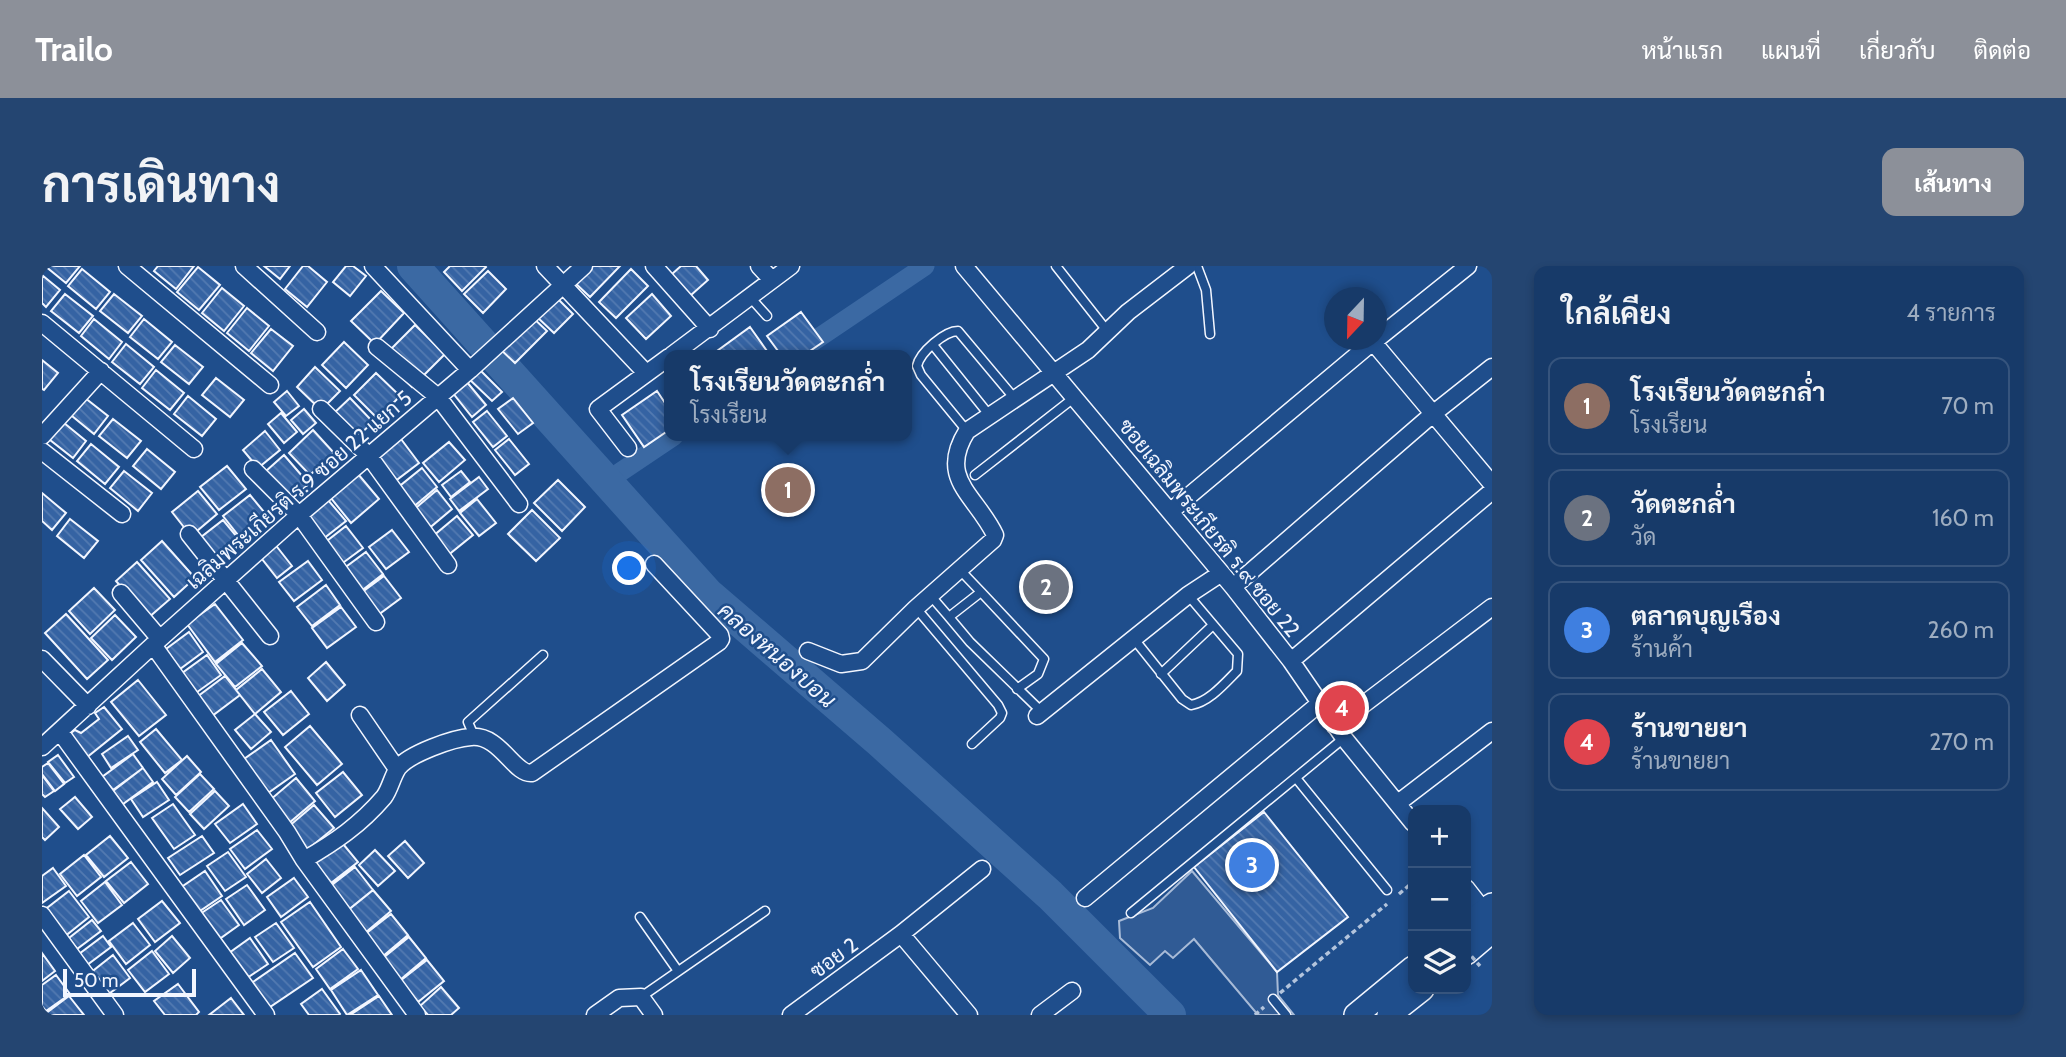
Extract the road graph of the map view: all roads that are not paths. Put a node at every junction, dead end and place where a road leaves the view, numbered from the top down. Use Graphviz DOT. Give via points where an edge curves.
graph roads {
  1 [pos="127,266"];
  2 [pos="243,266"];
  3 [pos="373,266"];
  4 [pos="545,266"];
  5 [pos="584,266"];
  6 [pos="654,266"];
  7 [pos="759,266"];
  8 [pos="791,266"];
  9 [pos="1056,266"];
  10 [pos="1188,266"];
  11 [pos="1197,266"];
  12 [pos="1468,266"];
  13 [pos="967,268"];
  14 [pos="772,280"];
  15 [pos="563,284"];
  16 [pos="750,297"];
  17 [pos="767,316"];
  18 [pos="42,323"];
  19 [pos="710,329"];
  20 [pos="1387,330"];
  21 [pos="317,332"];
  22 [pos="1108,332"];
  23 [pos="1210,334"];
  24 [pos="933,345"];
  25 [pos="377,347"];
  26 [pos="679,350"];
  27 [pos="1363,350"];
  28 [pos="1383,350"];
  29 [pos="664,360"];
  30 [pos="472,367"];
  31 [pos="1492,367"];
  32 [pos="101,371"];
  33 [pos="1055,372"];
  34 [pos="646,373"];
  35 [pos="270,385"];
  36 [pos="438,397"];
  37 [pos="1075,397"];
  38 [pos="1015,399"];
  39 [pos="321,409"];
  40 [pos="1434,413"];
  41 [pos="990,416"];
  42 [pos="967,431"];
  43 [pos="42,436"];
  44 [pos="628,448"];
  45 [pos="194,449"];
  46 [pos="42,451"];
  47 [pos="369,456"];
  48 [pos="253,469"];
  49 [pos="975,475"];
  50 [pos="1492,484"];
  51 [pos="1492,491"];
  52 [pos="519,504"];
  53 [pos="1171,511"];
  54 [pos="122,514"];
  55 [pos="299,515"];
  56 [pos="189,534"];
  57 [pos="654,564"];
  58 [pos="448,565"];
  59 [pos="960,569"];
  60 [pos="1220,574"];
  61 [pos="227,579"];
  62 [pos="1233,587"];
  63 [pos="981,592"];
  64 [pos="121,593"];
  65 [pos="930,595"];
  66 [pos="1188,595"];
  67 [pos="1492,607"];
  68 [pos="916,608"];
  69 [pos="949,617"];
  70 [pos="376,622"];
  71 [pos="1213,625"];
  72 [pos="270,636"];
  73 [pos="1134,639"];
  74 [pos="156,642"];
  75 [pos="808,651"];
  76 [pos="543,655"];
  77 [pos="42,659"];
  78 [pos="1291,661"];
  79 [pos="1161,674"];
  80 [pos="1017,689"];
  81 [pos="1319,704"];
  82 [pos="89,706"];
  83 [pos="1040,714"];
  84 [pos="360,715"];
  85 [pos="1492,731"];
  86 [pos="60,732"];
  87 [pos="1339,732"];
  88 [pos="474,736"];
  89 [pos="972,744"];
  90 [pos="42,747"];
  91 [pos="397,769"];
  92 [pos="1296,778"];
  93 [pos="1398,803"];
  94 [pos="1408,816"];
  95 [pos="304,860"];
  96 [pos="982,869"];
  97 [pos="1387,890"];
  98 [pos="1471,894"];
  99 [pos="1085,898"];
  100 [pos="765,911"];
  101 [pos="1131,913"];
  102 [pos="42,915"];
  103 [pos="1490,917"];
  104 [pos="639,918"];
  105 [pos="1471,924"];
  106 [pos="901,934"];
  107 [pos="1471,956"];
  108 [pos="678,971"];
  109 [pos="1408,972"];
  110 [pos="1072,991"];
  111 [pos="1416,994"];
  112 [pos="641,998"];
  113 [pos="1273,999"];
  114 [pos="798,1013"];
  115 [pos="115,1015"];
  116 [pos="266,1015"];
  117 [pos="417,1015"];
  118 [pos="595,1015"];
  119 [pos="654,1015"];
  120 [pos="970,1015"];
  121 [pos="1040,1015"];
  122 [pos="1286,1015"];
  123 [pos="1356,1015"];
  124 [pos="1389,1015"];
  1 -- 35 [label="street"];
  2 -- 21 [label="street"];
  3 -- 30 [label="street"];
  4 -- 15 [label="street"];
  5 -- 15 [label="street, เฉลิมพระเกียรติ ร.9 ซอย 22 แยก 5"];
  6 -- 19 [label="street"];
  7 -- 14 [label="street"];
  8 -- 14 [label="street"];
  9 -- 22 [label="lane"];
  10 -- 22 [label="street"];
  11 -- 23 [label="lane" via="1206,290"];
  12 -- 20 [label="street"];
  13 -- 33 [label="street, ซอยเฉลิมพระเกียรติ ร.๙ ซอย 22"];
  14 -- 16 [label="street"];
  15 -- 30 [label="street, เฉลิมพระเกียรติ ร.9 ซอย 22 แยก 5"];
  15 -- 34 [label="street"];
  16 -- 17 [label="lane"];
  16 -- 19 [label="street"];
  18 -- 32 [label="street"];
  19 -- 26 [label="street"];
  22 -- 33 [label="street"];
  24 -- 38 [label="lane" via="949,332 958,331"];
  24 -- 41 [label="lane"];
  24 -- 42 [label="lane" via="918,360 918,372"];
  25 -- 36 [label="street"];
  27 -- 53 [label="street"];
  28 -- 40 [label="street"];
  29 -- 34 [label="street"];
  30 -- 36 [label="street, เฉลิมพระเกียรติ ร.9 ซอย 22 แยก 5"];
  31 -- 40 [label="street"];
  32 -- 43 [label="street"];
  32 -- 45 [label="street"];
  33 -- 37 [label="street, ซอยเฉลิมพระเกียรติ ร.๙ ซอย 22"];
  33 -- 38 [label="street"];
  34 -- 44 [label="street" via="598,409"];
  36 -- 47 [label="street, เฉลิมพระเกียรติ ร.9 ซอย 22 แยก 5"];
  36 -- 52 [label="street"];
  37 -- 49 [label="lane"];
  37 -- 53 [label="street, ซอยเฉลิมพระเกียรติ ร.๙ ซอย 22"];
  38 -- 41 [label="street"];
  39 -- 47 [label="street"];
  40 -- 50 [label="street"];
  40 -- 62 [label="street"];
  41 -- 42 [label="street"];
  42 -- 59 [label="street" via="957,447 957,473 995,535"];
  46 -- 54 [label="street"];
  47 -- 55 [label="street, เฉลิมพระเกียรติ ร.9 ซอย 22 แยก 5"];
  47 -- 58 [label="street"];
  48 -- 55 [label="street"];
  51 -- 78 [label="street"];
  53 -- 60 [label="street, ซอยเฉลิมพระเกียรติ ร.๙ ซอย 22"];
  55 -- 61 [label="street, เฉลิมพระเกียรติ ร.9 ซอย 22 แยก 5"];
  55 -- 70 [label="street"];
  56 -- 61 [label="street"];
  57 -- 88 [label="street" via="720,635 719,642 532,773 523,772 487,738"];
  59 -- 63 [label="lane"];
  59 -- 65 [label="street"];
  60 -- 62 [label="street, ซอยเฉลิมพระเกียรติ ร.๙ ซอย 22"];
  60 -- 66 [label="street"];
  61 -- 72 [label="street"];
  61 -- 74 [label="street, เฉลิมพระเกียรติ ร.9 ซอย 22 แยก 5"];
  62 -- 78 [label="street, ซอยเฉลิมพระเกียรติ ร.๙ ซอย 22"];
  63 -- 69 [label="lane"];
  63 -- 80 [label="lane" via="1044,659 1038,674"];
  64 -- 74 [label="street"];
  65 -- 68 [label="street"];
  65 -- 69 [label="lane"];
  66 -- 71 [label="lane"];
  66 -- 73 [label="street"];
  67 -- 87 [label="street"];
  68 -- 75 [label="street" via="862,662 841,664"];
  68 -- 89 [label="lane" via="1002,713"];
  69 -- 80 [label="lane"];
  71 -- 79 [label="lane"];
  71 -- 79 [label="lane" via="1238,654 1237,671 1219,688 1191,705"];
  73 -- 79 [label="lane"];
  73 -- 83 [label="street"];
  74 -- 82 [label="street, เฉลิมพระเกียรติ ร.9 ซอย 22 แยก 5"];
  74 -- 95 [label="street"];
  76 -- 88 [label="lane" via="468,722"];
  77 -- 82 [label="street"];
  78 -- 81 [label="street, ซอยเฉลิมพระเกียรติ ร.๙ ซอย 22"];
  80 -- 83 [label="lane"];
  81 -- 87 [label="street, ซอยเฉลิมพระเกียรติ ร.๙ ซอย 22"];
  81 -- 99 [label="street"];
  82 -- 86 [label="street, เฉลิมพระเกียรติ ร.9 ซอย 22 แยก 5"];
  84 -- 91 [label="street"];
  85 -- 93 [label="street"];
  86 -- 90 [label="street, เฉลิมพระเกียรติ ร.9 ซอย 22 แยก 5"];
  86 -- 116 [label="street"];
  87 -- 92 [label="lane"];
  87 -- 93 [label="street, ซอยเฉลิมพระเกียรติ ร.๙ ซอย 22"];
  88 -- 91 [label="street" via="409,758"];
  91 -- 95 [label="street" via="386,795 351,830"];
  92 -- 97 [label="lane"];
  92 -- 101 [label="lane"];
  93 -- 94 [label="street, ซอยเฉลิมพระเกียรติ ร.๙ ซอย 22"];
  95 -- 117 [label="street"];
  96 -- 106 [label="street, ซอย 2"];
  98 -- 103 [label="street"];
  100 -- 108 [label="lane"];
  102 -- 115 [label="street"];
  103 -- 105 [label="main road"];
  103 -- 107 [label="main road"];
  104 -- 108 [label="lane"];
  106 -- 114 [label="street, ซอย 2"];
  106 -- 120 [label="street"];
  108 -- 112 [label="lane"];
  109 -- 123 [label="main road"];
  110 -- 121 [label="street"];
  111 -- 124 [label="main road"];
  112 -- 118 [label="street" via="619,998"];
  112 -- 119 [label="street"];
  113 -- 122 [label="lane"];
}
